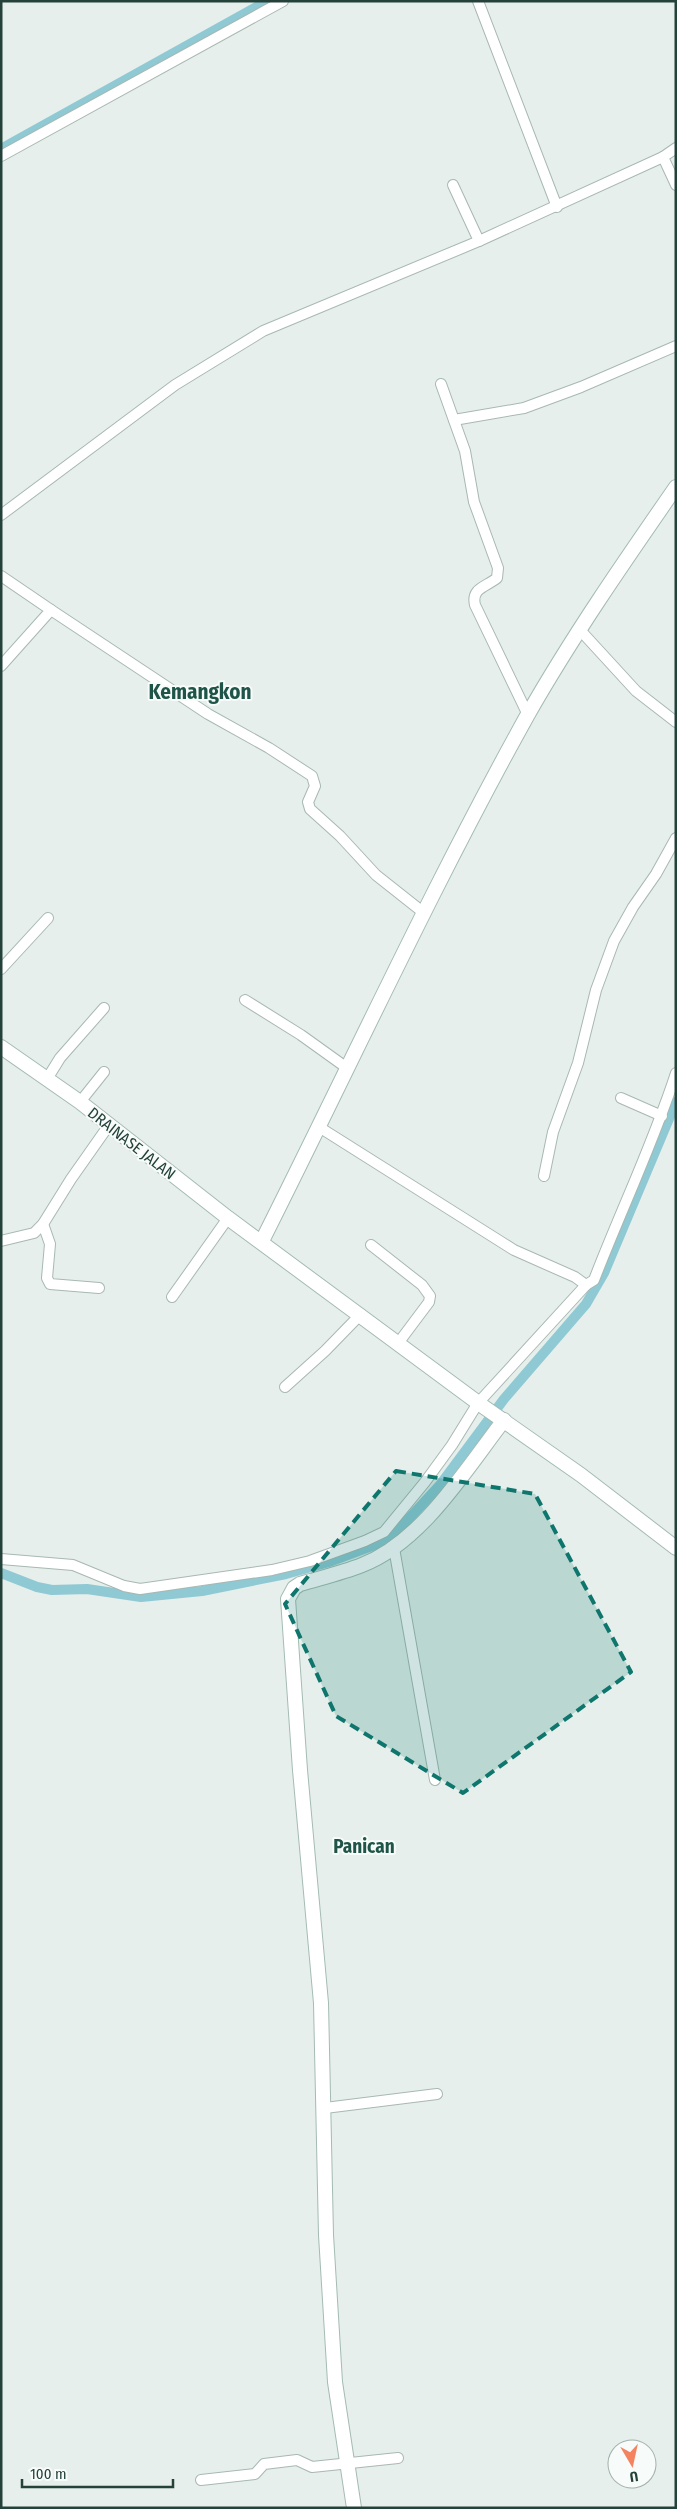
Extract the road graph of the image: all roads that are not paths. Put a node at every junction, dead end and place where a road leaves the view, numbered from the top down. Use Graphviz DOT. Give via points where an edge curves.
graph roads {
  1 [pos="283,1"];
  2 [pos="478,1"];
  3 [pos="676,148"];
  4 [pos="1,156"];
  5 [pos="663,157"];
  6 [pos="453,185"];
  7 [pos="676,185"];
  8 [pos="557,207"];
  9 [pos="479,241"];
  10 [pos="676,346"];
  11 [pos="441,384"];
  12 [pos="454,420"];
  13 [pos="676,487"];
  14 [pos="1,515"];
  15 [pos="1,576"];
  16 [pos="52,610"];
  17 [pos="580,630"];
  18 [pos="1,666"];
  19 [pos="528,714"];
  20 [pos="676,722"];
  21 [pos="676,838"];
  22 [pos="424,913"];
  23 [pos="48,918"];
  24 [pos="1,970"];
  25 [pos="245,1000"];
  26 [pos="104,1008"];
  27 [pos="1,1047"];
  28 [pos="347,1068"];
  29 [pos="104,1072"];
  30 [pos="676,1073"];
  31 [pos="47,1079"];
  32 [pos="621,1098"];
  33 [pos="80,1102"];
  34 [pos="662,1116"];
  35 [pos="109,1126"];
  36 [pos="319,1127"];
  37 [pos="544,1176"];
  38 [pos="228,1218"];
  39 [pos="43,1224"];
  40 [pos="1,1241"];
  41 [pos="262,1241"];
  42 [pos="371,1245"];
  43 [pos="586,1285"];
  44 [pos="98,1288"];
  45 [pos="172,1297"];
  46 [pos="361,1314"];
  47 [pos="399,1342"];
  48 [pos="285,1387"];
  49 [pos="480,1404"];
  50 [pos="504,1420"];
  51 [pos="394,1548"];
  52 [pos="676,1548"];
  53 [pos="1,1559"];
  54 [pos="435,1780"];
  55 [pos="437,2094"];
  56 [pos="325,2108"];
  57 [pos="398,2458"];
  58 [pos="346,2464"];
  59 [pos="201,2480"];
  60 [pos="354,2508"];
  1 -- 4 [label="street"];
  2 -- 8 [label="street"];
  3 -- 5 [label="street"];
  5 -- 7 [label="street"];
  5 -- 8 [label="street"];
  6 -- 9 [label="street"];
  8 -- 9 [label="street"];
  9 -- 14 [label="street" via="263,331 175,385"];
  10 -- 12 [label="street" via="524,408"];
  11 -- 12 [label="street"];
  12 -- 19 [label="street" via="465,451 474,502 498,568 496,578 477,590 475,605"];
  13 -- 17 [label="street"];
  15 -- 16 [label="street"];
  16 -- 18 [label="street"];
  16 -- 22 [label="street" via="208,714 312,776 316,786 308,802 310,810 340,836 376,875"];
  17 -- 19 [label="street"];
  17 -- 20 [label="street" via="636,691"];
  19 -- 22 [label="street"];
  21 -- 37 [label="street" via="614,941 596,990 578,1063 553,1132"];
  22 -- 28 [label="street"];
  23 -- 24 [label="street"];
  25 -- 28 [label="street"];
  26 -- 31 [label="street" via="60,1058"];
  27 -- 31 [label="street, DRAINASE JALAN"];
  28 -- 36 [label="street"];
  29 -- 33 [label="street"];
  30 -- 34 [label="street"];
  31 -- 33 [label="street, DRAINASE JALAN"];
  32 -- 34 [label="street"];
  33 -- 35 [label="street, DRAINASE JALAN"];
  34 -- 43 [label="street" via="594,1280"];
  35 -- 38 [label="street, DRAINASE JALAN"];
  35 -- 39 [label="street"];
  36 -- 41 [label="street"];
  36 -- 43 [label="street" via="514,1250"];
  38 -- 41 [label="street, DRAINASE JALAN"];
  38 -- 45 [label="street"];
  39 -- 40 [label="street" via="34,1233"];
  39 -- 44 [label="street" via="50,1244 47,1278 50,1284"];
  41 -- 46 [label="street, DRAINASE JALAN"];
  42 -- 47 [label="street" via="422,1285 430,1296 429,1302"];
  43 -- 49 [label="street"];
  46 -- 47 [label="street, DRAINASE JALAN"];
  46 -- 48 [label="street"];
  47 -- 49 [label="street, DRAINASE JALAN"];
  49 -- 50 [label="street, DRAINASE JALAN"];
  49 -- 53 [label="street" via="425,1482 384,1532 310,1561 272,1570 140,1589 124,1586 73,1565"];
  50 -- 51 [label="street" via="418,1528"];
  50 -- 52 [label="street, DRAINASE JALAN"];
  51 -- 54 [label="street"];
  51 -- 56 [label="street" via="363,1565 300,1584 288,1598 321,2003"];
  55 -- 56 [label="street"];
  56 -- 58 [label="street" via="326,2235 334,2372"];
  57 -- 58 [label="street"];
  58 -- 59 [label="street" via="312,2467 297,2460 264,2464 255,2474"];
  58 -- 60 [label="street"];
}
